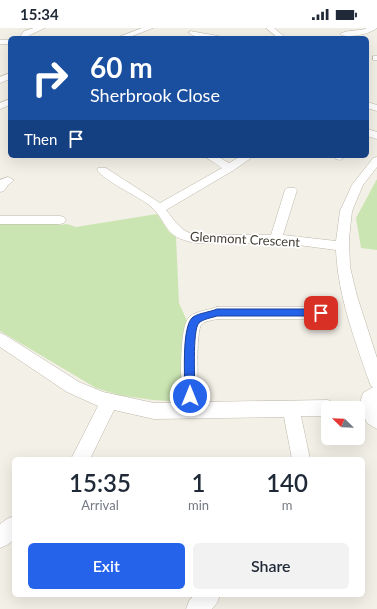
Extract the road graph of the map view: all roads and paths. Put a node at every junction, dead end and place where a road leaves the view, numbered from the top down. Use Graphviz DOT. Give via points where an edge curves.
graph roads {
  1 [pos="41,28"];
  2 [pos="149,28"];
  3 [pos="270,28"];
  4 [pos="373,28"];
  5 [pos="193,33"];
  6 [pos="344,34"];
  7 [pos="25,36"];
  8 [pos="126,36"];
  9 [pos="208,36"];
  10 [pos="280,36"];
  11 [pos="212,158"];
  12 [pos="246,158"];
  13 [pos="377,160"];
  14 [pos="230,168"];
  15 [pos="102,170"];
  16 [pos="8,180"];
  17 [pos="0,189"];
  18 [pos="291,190"];
  19 [pos="159,208"];
  20 [pos="0,220"];
  21 [pos="60,220"];
  22 [pos="277,239"];
  23 [pos="341,246"];
  24 [pos="321,313"];
  25 [pos="3,346"];
  26 [pos="377,381"];
  27 [pos="377,393"];
  28 [pos="109,402"];
  29 [pos="321,408"];
  30 [pos="291,409"];
  31 [pos="190,410"];
  32 [pos="367,412"];
  33 [pos="81,457"];
  34 [pos="300,457"];
  35 [pos="12,528"];
  36 [pos="0,538"];
  37 [pos="207,597"];
  38 [pos="198,609"];
  1 -- 7 [label="street"];
  2 -- 8 [label="street"];
  3 -- 10 [label="street"];
  4 -- 6 [label="street" via="365,32"];
  5 -- 9 [label="street"];
  11 -- 14 [label="street"];
  12 -- 14 [label="street"];
  13 -- 23 [label="street" via="364,172 349,199 342,225"];
  14 -- 19 [label="street"];
  15 -- 19 [label="street, Glenmont Crescent"];
  16 -- 17 [label="street"];
  18 -- 22 [label="street"];
  19 -- 22 [label="street, Glenmont Crescent" via="177,234 190,239"];
  20 -- 21 [label="street"];
  22 -- 23 [label="street, Glenmont Crescent"];
  23 -- 26 [label="street" via="346,285"];
  24 -- 31 [label="street" via="217,313 197,319 193,323 190,337"];
  25 -- 28 [label="street" via="86,393"];
  27 -- 32 [label="street" via="370,396"];
  28 -- 31 [label="street" via="154,410"];
  28 -- 33 [label="street"];
  29 -- 30 [label="street"];
  30 -- 31 [label="street"];
  30 -- 34 [label="street"];
  35 -- 36 [label="street"];
  37 -- 38 [label="street"];
}
